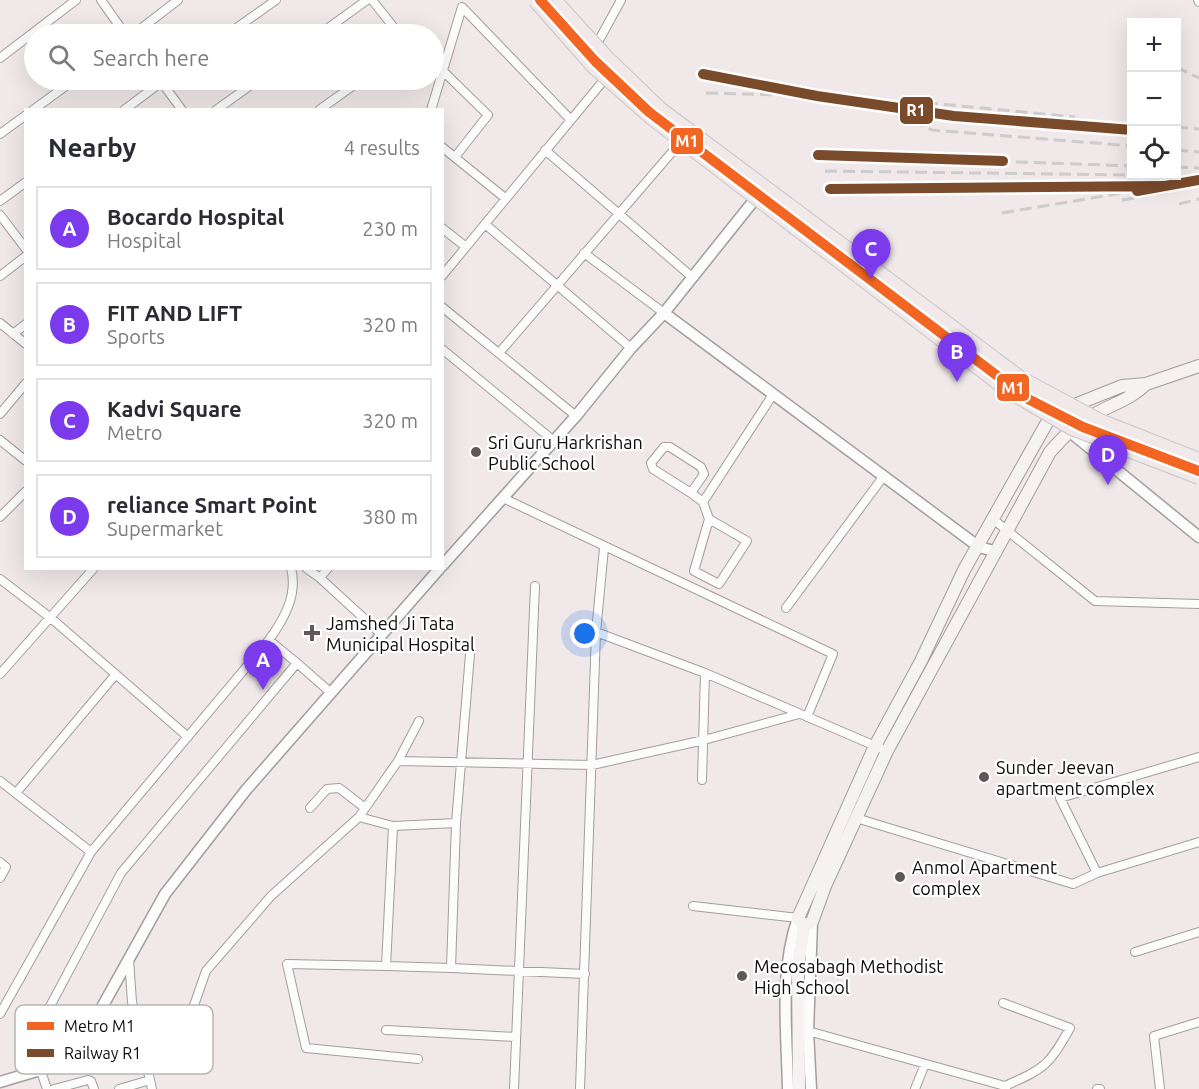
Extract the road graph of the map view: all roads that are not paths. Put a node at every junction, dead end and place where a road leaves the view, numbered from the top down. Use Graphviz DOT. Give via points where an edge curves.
graph roads {
  1 [pos="76,0"];
  2 [pos="101,0"];
  3 [pos="178,0"];
  4 [pos="276,0"];
  5 [pos="367,0"];
  6 [pos="372,0"];
  7 [pos="530,0"];
  8 [pos="535,0"];
  9 [pos="554,0"];
  10 [pos="560,0"];
  11 [pos="621,0"];
  12 [pos="45,24"];
  13 [pos="117,24"];
  14 [pos="147,24"];
  15 [pos="242,24"];
  16 [pos="334,24"];
  17 [pos="391,24"];
  18 [pos="24,40"];
  19 [pos="598,42"];
  20 [pos="0,58"];
  21 [pos="444,65"];
  22 [pos="444,73"];
  23 [pos="604,80"];
  24 [pos="60,90"];
  25 [pos="149,90"];
  26 [pos="169,90"];
  27 [pos="244,90"];
  28 [pos="347,90"];
  29 [pos="437,90"];
  30 [pos="36,108"];
  31 [pos="127,108"];
  32 [pos="181,108"];
  33 [pos="219,108"];
  34 [pos="322,108"];
  35 [pos="432,108"];
  36 [pos="24,116"];
  37 [pos="570,119"];
  38 [pos="0,134"];
  39 [pos="679,144"];
  40 [pos="444,149"];
  41 [pos="544,150"];
  42 [pos="455,157"];
  43 [pos="768,182"];
  44 [pos="24,183"];
  45 [pos="505,198"];
  46 [pos="0,201"];
  47 [pos="754,201"];
  48 [pos="0,215"];
  49 [pos="620,216"];
  50 [pos="485,224"];
  51 [pos="444,230"];
  52 [pos="24,246"];
  53 [pos="466,248"];
  54 [pos="584,253"];
  55 [pos="24,258"];
  56 [pos="444,274"];
  57 [pos="0,276"];
  58 [pos="692,277"];
  59 [pos="558,284"];
  60 [pos="444,309"];
  61 [pos="664,313"];
  62 [pos="0,323"];
  63 [pos="24,326"];
  64 [pos="13,334"];
  65 [pos="24,342"];
  66 [pos="631,348"];
  67 [pos="444,351"];
  68 [pos="499,353"];
  69 [pos="1199,366"];
  70 [pos="1146,384"];
  71 [pos="24,385"];
  72 [pos="772,396"];
  73 [pos="1077,404"];
  74 [pos="1096,413"];
  75 [pos="0,414"];
  76 [pos="576,416"];
  77 [pos="1049,419"];
  78 [pos="1069,431"];
  79 [pos="0,440"];
  80 [pos="554,441"];
  81 [pos="1199,455"];
  82 [pos="24,459"];
  83 [pos="1199,460"];
  84 [pos="883,477"];
  85 [pos="1199,477"];
  86 [pos="1199,482"];
  87 [pos="24,493"];
  88 [pos="691,493"];
  89 [pos="504,498"];
  90 [pos="703,502"];
  91 [pos="0,517"];
  92 [pos="710,519"];
  93 [pos="994,520"];
  94 [pos="1007,529"];
  95 [pos="1199,537"];
  96 [pos="979,547"];
  97 [pos="604,548"];
  98 [pos="994,551"];
  99 [pos="444,564"];
  100 [pos="92,570"];
  101 [pos="291,570"];
  102 [pos="309,570"];
  103 [pos="326,570"];
  104 [pos="438,570"];
  105 [pos="320,578"];
  106 [pos="0,579"];
  107 [pos="535,586"];
  108 [pos="1199,604"];
  109 [pos="786,608"];
  110 [pos="52,619"];
  111 [pos="597,632"];
  112 [pos="381,633"];
  113 [pos="269,640"];
  114 [pos="470,654"];
  115 [pos="297,663"];
  116 [pos="705,673"];
  117 [pos="0,674"];
  118 [pos="116,674"];
  119 [pos="330,692"];
  120 [pos="803,715"];
  121 [pos="419,721"];
  122 [pos="188,736"];
  123 [pos="704,740"];
  124 [pos="875,746"];
  125 [pos="887,751"];
  126 [pos="1199,757"];
  127 [pos="398,761"];
  128 [pos="460,762"];
  129 [pos="527,764"];
  130 [pos="592,765"];
  131 [pos="702,780"];
  132 [pos="0,781"];
  133 [pos="16,793"];
  134 [pos="310,808"];
  135 [pos="365,808"];
  136 [pos="359,817"];
  137 [pos="856,818"];
  138 [pos="456,823"];
  139 [pos="393,826"];
  140 [pos="1199,842"];
  141 [pos="91,852"];
  142 [pos="0,862"];
  143 [pos="1098,873"];
  144 [pos="0,878"];
  145 [pos="693,906"];
  146 [pos="804,924"];
  147 [pos="1199,932"];
  148 [pos="1135,952"];
  149 [pos="129,959"];
  150 [pos="386,966"];
  151 [pos="451,968"];
  152 [pos="519,969"];
  153 [pos="585,974"];
  154 [pos="1004,1003"];
  155 [pos="51,1005"];
  156 [pos="103,1005"];
  157 [pos="133,1005"];
  158 [pos="194,1005"];
  159 [pos="0,1014"];
  160 [pos="1199,1022"];
  161 [pos="386,1030"];
  162 [pos="808,1030"];
  163 [pos="516,1036"];
  164 [pos="418,1059"];
  165 [pos="925,1064"];
  166 [pos="27,1074"];
  167 [pos="42,1074"];
  168 [pos="0,1082"];
  169 [pos="152,1084"];
  170 [pos="1005,1088"];
  171 [pos="47,1089"];
  172 [pos="54,1089"];
  173 [pos="94,1089"];
  174 [pos="119,1089"];
  175 [pos="514,1089"];
  176 [pos="580,1089"];
  177 [pos="788,1089"];
  178 [pos="799,1089"];
  179 [pos="812,1089"];
  180 [pos="915,1089"];
  181 [pos="1160,1089"];
  1 -- 12 [label="street"];
  2 -- 13 [label="street"];
  3 -- 14 [label="street"];
  4 -- 15 [label="street"];
  5 -- 16 [label="street"];
  6 -- 17 [label="street"];
  7 -- 23 [label="main road"];
  8 -- 85 [label="main road, bridge" via="593,66 652,118 1009,391 1072,428"];
  9 -- 83 [label="main road, bridge" via="660,109 1020,378 1100,420"];
  10 -- 19 [label="main road"];
  11 -- 19 [label="street"];
  18 -- 20 [label="street"];
  19 -- 43 [label="main road" via="663,105"];
  21 -- 37 [label="street" via="462,7"];
  22 -- 42 [label="street" via="488,115"];
  23 -- 37 [label="street"];
  23 -- 39 [label="main road"];
  24 -- 30 [label="street"];
  25 -- 31 [label="street"];
  26 -- 32 [label="street"];
  27 -- 33 [label="street"];
  28 -- 34 [label="street"];
  29 -- 35 [label="street"];
  36 -- 38 [label="street"];
  37 -- 41 [label="street"];
  39 -- 47 [label="main road"];
  39 -- 49 [label="street"];
  40 -- 42 [label="street"];
  41 -- 45 [label="street"];
  41 -- 49 [label="street"];
  42 -- 45 [label="street"];
  43 -- 47 [label="street"];
  43 -- 73 [label="main road" via="1022,374"];
  44 -- 46 [label="street"];
  45 -- 50 [label="street"];
  47 -- 58 [label="street"];
  47 -- 77 [label="main road" via="1005,395"];
  48 -- 52 [label="street"];
  49 -- 54 [label="street"];
  49 -- 58 [label="street"];
  50 -- 53 [label="street"];
  50 -- 59 [label="street"];
  51 -- 53 [label="street"];
  53 -- 56 [label="street"];
  54 -- 59 [label="street"];
  54 -- 61 [label="street"];
  55 -- 57 [label="street"];
  58 -- 61 [label="street"];
  59 -- 66 [label="street"];
  59 -- 68 [label="street"];
  60 -- 68 [label="street"];
  61 -- 66 [label="street"];
  61 -- 72 [label="street"];
  62 -- 64 [label="street"];
  63 -- 64 [label="street"];
  64 -- 65 [label="street"];
  66 -- 76 [label="street"];
  67 -- 80 [label="street"];
  68 -- 76 [label="street"];
  69 -- 70 [label="main road"];
  70 -- 73 [label="main road" via="1122,386"];
  70 -- 74 [label="main road" via="1131,398"];
  71 -- 75 [label="street"];
  72 -- 84 [label="street"];
  72 -- 90 [label="street"];
  73 -- 74 [label="main road"];
  73 -- 77 [label="main road"];
  74 -- 78 [label="main road"];
  74 -- 81 [label="main road"];
  76 -- 80 [label="street"];
  77 -- 78 [label="main road"];
  77 -- 93 [label="main road"];
  78 -- 86 [label="main road"];
  78 -- 94 [label="main road" via="1050,452"];
  78 -- 95 [label="street"];
  79 -- 82 [label="street"];
  80 -- 89 [label="street"];
  84 -- 96 [label="street"];
  84 -- 109 [label="street"];
  87 -- 91 [label="street"];
  88 -- 88 [label="street" via="703,471 670,447 664,447 651,463 653,469"];
  88 -- 90 [label="street"];
  89 -- 97 [label="street"];
  89 -- 99 [label="street"];
  90 -- 92 [label="street"];
  92 -- 92 [label="street" via="747,541 719,584 694,572"];
  93 -- 94 [label="street"];
  93 -- 96 [label="main road"];
  94 -- 98 [label="main road"];
  94 -- 108 [label="street" via="1095,601"];
  96 -- 98 [label="street"];
  96 -- 124 [label="main road"];
  97 -- 111 [label="street"];
  97 -- 120 [label="street" via="833,654"];
  98 -- 125 [label="main road"];
  100 -- 110 [label="street"];
  101 -- 113 [label="street" via="290,602"];
  102 -- 105 [label="street"];
  103 -- 105 [label="street"];
  104 -- 112 [label="street"];
  105 -- 112 [label="street"];
  106 -- 110 [label="street"];
  107 -- 129 [label="street"];
  110 -- 117 [label="street"];
  110 -- 118 [label="street"];
  111 -- 116 [label="street"];
  111 -- 130 [label="street"];
  112 -- 119 [label="street"];
  113 -- 115 [label="street"];
  113 -- 122 [label="street"];
  114 -- 128 [label="street"];
  115 -- 119 [label="street"];
  115 -- 155 [label="street" via="121,873"];
  116 -- 120 [label="street"];
  116 -- 123 [label="street"];
  118 -- 122 [label="street"];
  118 -- 133 [label="street"];
  119 -- 149 [label="street" via="246,790 165,894"];
  120 -- 123 [label="street"];
  120 -- 124 [label="street"];
  121 -- 127 [label="street"];
  122 -- 141 [label="street"];
  123 -- 130 [label="street"];
  123 -- 131 [label="street"];
  124 -- 125 [label="street"];
  124 -- 146 [label="main road"];
  125 -- 137 [label="main road"];
  126 -- 143 [label="street" via="1060,798"];
  127 -- 128 [label="street"];
  127 -- 135 [label="street"];
  128 -- 129 [label="street"];
  128 -- 138 [label="street"];
  129 -- 130 [label="street"];
  129 -- 152 [label="street"];
  130 -- 153 [label="street"];
  132 -- 133 [label="street"];
  133 -- 141 [label="street"];
  134 -- 135 [label="street" via="327,789 339,788"];
  135 -- 136 [label="street"];
  136 -- 139 [label="street"];
  136 -- 158 [label="street" via="271,896 206,971"];
  137 -- 143 [label="street" via="1073,884"];
  137 -- 146 [label="main road"];
  138 -- 139 [label="street"];
  138 -- 151 [label="street"];
  139 -- 150 [label="street"];
  140 -- 143 [label="street"];
  141 -- 159 [label="street"];
  142 -- 144 [label="street" via="6,867"];
  145 -- 146 [label="street"];
  146 -- 162 [label="street"];
  146 -- 177 [label="street" via="790,940 787,965"];
  146 -- 178 [label="main road" via="798,967"];
  147 -- 148 [label="street"];
  149 -- 156 [label="street"];
  149 -- 157 [label="street"];
  150 -- 151 [label="street"];
  150 -- 164 [label="street" via="287,964 306,1048"];
  151 -- 152 [label="street"];
  152 -- 153 [label="street"];
  152 -- 163 [label="street"];
  153 -- 176 [label="street"];
  154 -- 170 [label="street" via="1070,1028 1052,1060"];
  160 -- 181 [label="street" via="1154,1036"];
  161 -- 163 [label="street"];
  162 -- 165 [label="street"];
  162 -- 179 [label="street"];
  163 -- 175 [label="street"];
  165 -- 170 [label="street"];
  165 -- 180 [label="street"];
  166 -- 168 [label="street"];
  167 -- 171 [label="street"];
  169 -- 174 [label="street"];
  172 -- 173 [label="street" via="88,1080"];
}
